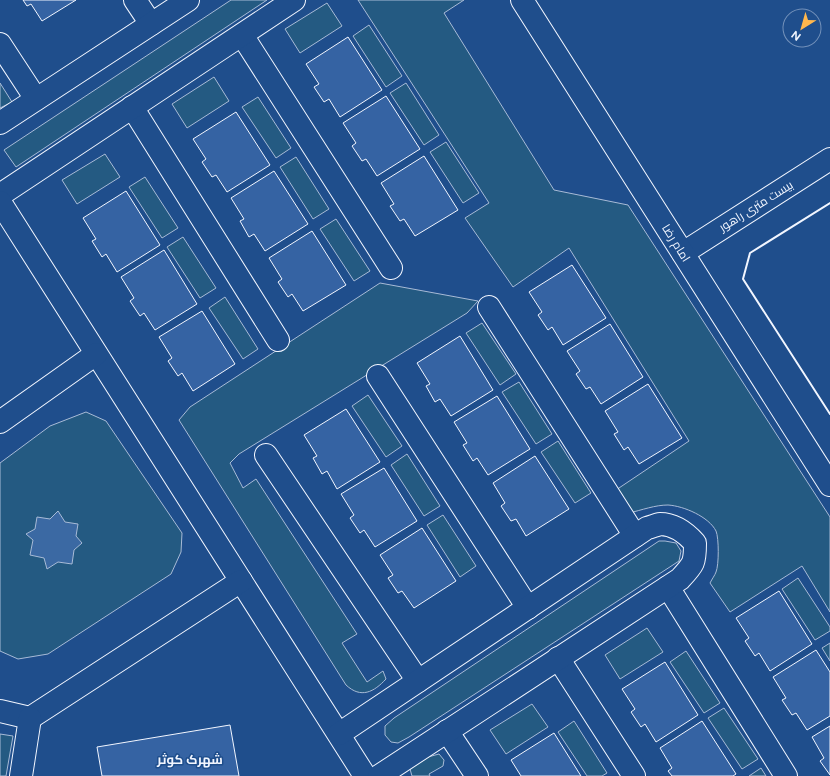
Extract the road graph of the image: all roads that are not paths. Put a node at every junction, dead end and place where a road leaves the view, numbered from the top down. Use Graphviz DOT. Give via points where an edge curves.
graph roads {
  1 [pos="135,0"];
  2 [pos="188,0"];
  3 [pos="294,0"];
  4 [pos="522,0"];
  5 [pos="151,24"];
  6 [pos="242,35"];
  7 [pos="0,44"];
  8 [pos="36,99"];
  9 [pos="132,108"];
  10 [pos="0,122"];
  11 [pos="830,159"];
  12 [pos="0,195"];
  13 [pos="0,202"];
  14 [pos="683,253"];
  15 [pos="391,268"];
  16 [pos="490,307"];
  17 [pos="278,340"];
  18 [pos="96,354"];
  19 [pos="378,376"];
  20 [pos="0,422"];
  21 [pos="266,455"];
  22 [pos="830,485"];
  23 [pos="635,536"];
  24 [pos="241,581"];
  25 [pos="668,587"];
  26 [pos="528,608"];
  27 [pos="558,658"];
  28 [pos="418,681"];
  29 [pos="0,711"];
  30 [pos="30,718"];
  31 [pos="448,731"];
  32 [pos="339,734"];
  33 [pos="21,776"];
  34 [pos="365,776"];
  35 [pos="379,776"];
  36 [pos="476,776"];
  37 [pos="634,776"];
  38 [pos="786,776"];
  1 -- 5 [label="street"];
  2 -- 5 [label="street"];
  3 -- 6 [label="street"];
  4 -- 14 [label="street, امام رضا"];
  5 -- 8 [label="street"];
  6 -- 9 [label="street"];
  6 -- 15 [label="street"];
  7 -- 8 [label="street"];
  8 -- 10 [label="street"];
  9 -- 12 [label="street"];
  9 -- 17 [label="street"];
  11 -- 14 [label="street, بیست متری راهور"];
  13 -- 18 [label="street"];
  14 -- 22 [label="street, امام رضا"];
  16 -- 23 [label="street"];
  18 -- 20 [label="street"];
  18 -- 24 [label="street"];
  19 -- 26 [label="street"];
  21 -- 28 [label="street"];
  23 -- 25 [label="street" via="647,528 661,524 684,532 695,543 695,559 689,570"];
  23 -- 26 [label="street"];
  24 -- 30 [label="street"];
  24 -- 32 [label="street"];
  25 -- 27 [label="street"];
  25 -- 38 [label="street"];
  26 -- 28 [label="street"];
  27 -- 31 [label="street"];
  27 -- 37 [label="street"];
  28 -- 32 [label="street"];
  29 -- 30 [label="street"];
  30 -- 33 [label="street"];
  31 -- 35 [label="street"];
  31 -- 36 [label="street"];
  32 -- 34 [label="street"];
}
